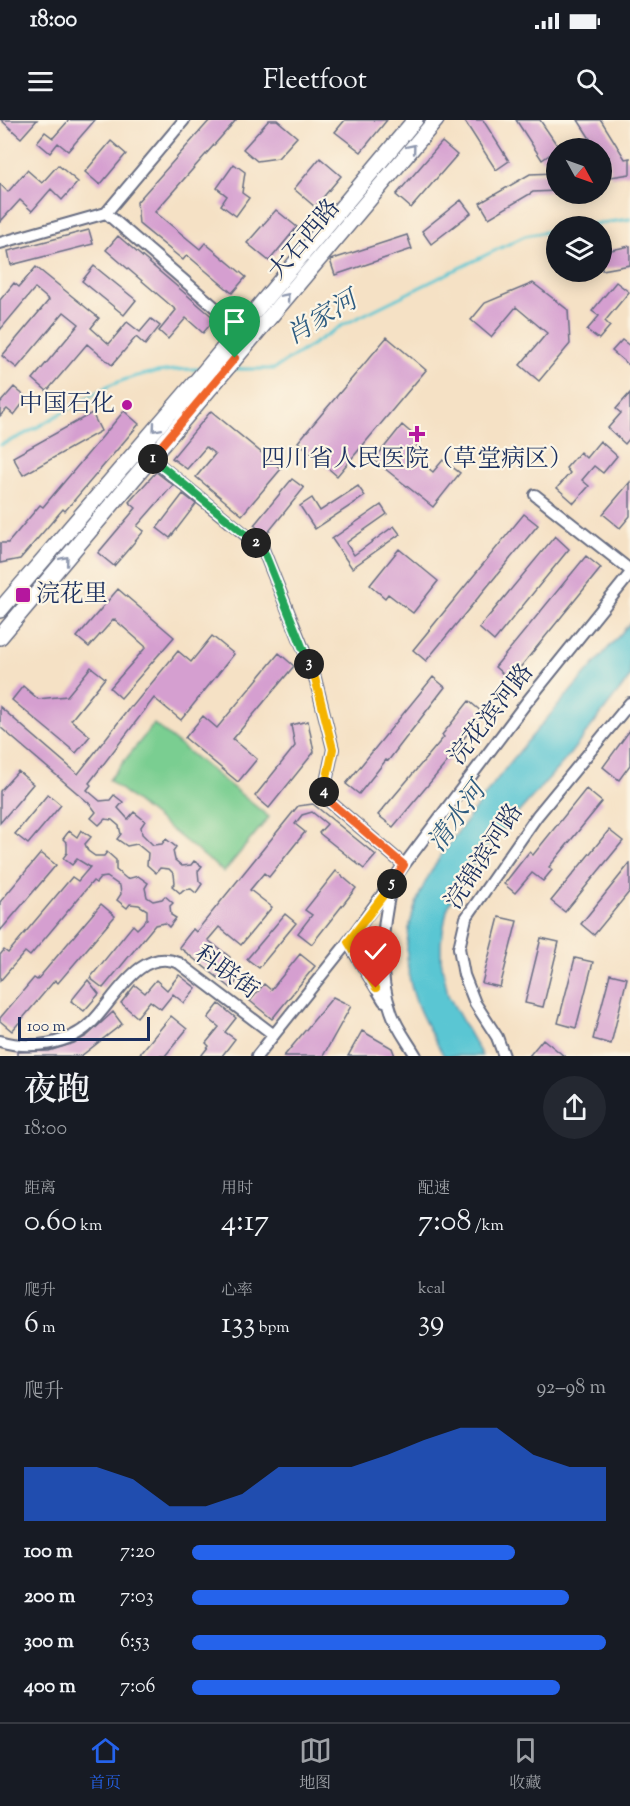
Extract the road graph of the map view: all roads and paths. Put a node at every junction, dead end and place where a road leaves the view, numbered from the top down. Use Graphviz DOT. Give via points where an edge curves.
graph roads {
  1 [pos="184,120"];
  2 [pos="415,120"];
  3 [pos="436,120"];
  4 [pos="106,213"];
  5 [pos="0,243"];
  6 [pos="240,329"];
  7 [pos="151,458"];
  8 [pos="535,495"];
  9 [pos="630,572"];
  10 [pos="0,610"];
  11 [pos="0,637"];
  12 [pos="630,703"];
  13 [pos="404,865"];
  14 [pos="392,884"];
  15 [pos="348,942"];
  16 [pos="391,1013"];
  17 [pos="274,1035"];
  18 [pos="0,1041"];
  19 [pos="257,1056"];
  20 [pos="416,1056"];
  21 [pos="504,1056"];
  1 -- 4 [label="street"];
  2 -- 6 [label="main road, 大石西路"];
  7 -- 3 [label="main road, 大石西路, one-way"];
  4 -- 5 [label="street"];
  4 -- 6 [label="street"];
  6 -- 10 [label="main road, 大石西路, one-way"];
  11 -- 7 [label="main road, 大石西路, one-way"];
  7 -- 13 [label="street" via="263,549 315,678 333,749 323,796"];
  8 -- 9 [label="street"];
  9 -- 13 [label="street, 浣花滨河路"];
  12 -- 21 [label="street, 浣锦滨河路" via="537,816 466,918 459,948 464,975"];
  13 -- 14 [label="street, 浣花滨河路"];
  14 -- 15 [label="street, 浣花滨河路"];
  14 -- 16 [label="street, 浣花滨河路" via="382,950"];
  15 -- 16 [label="street, 浣花滨河路"];
  15 -- 17 [label="street, 浣花滨河路"];
  16 -- 20 [label="street, 浣花滨河路"];
  17 -- 18 [label="street, 科联街" via="170,959 149,962 138,969 91,1024 73,1035 48,1044 15,1045"];
  17 -- 19 [label="street, 浣花滨河路"];
}
